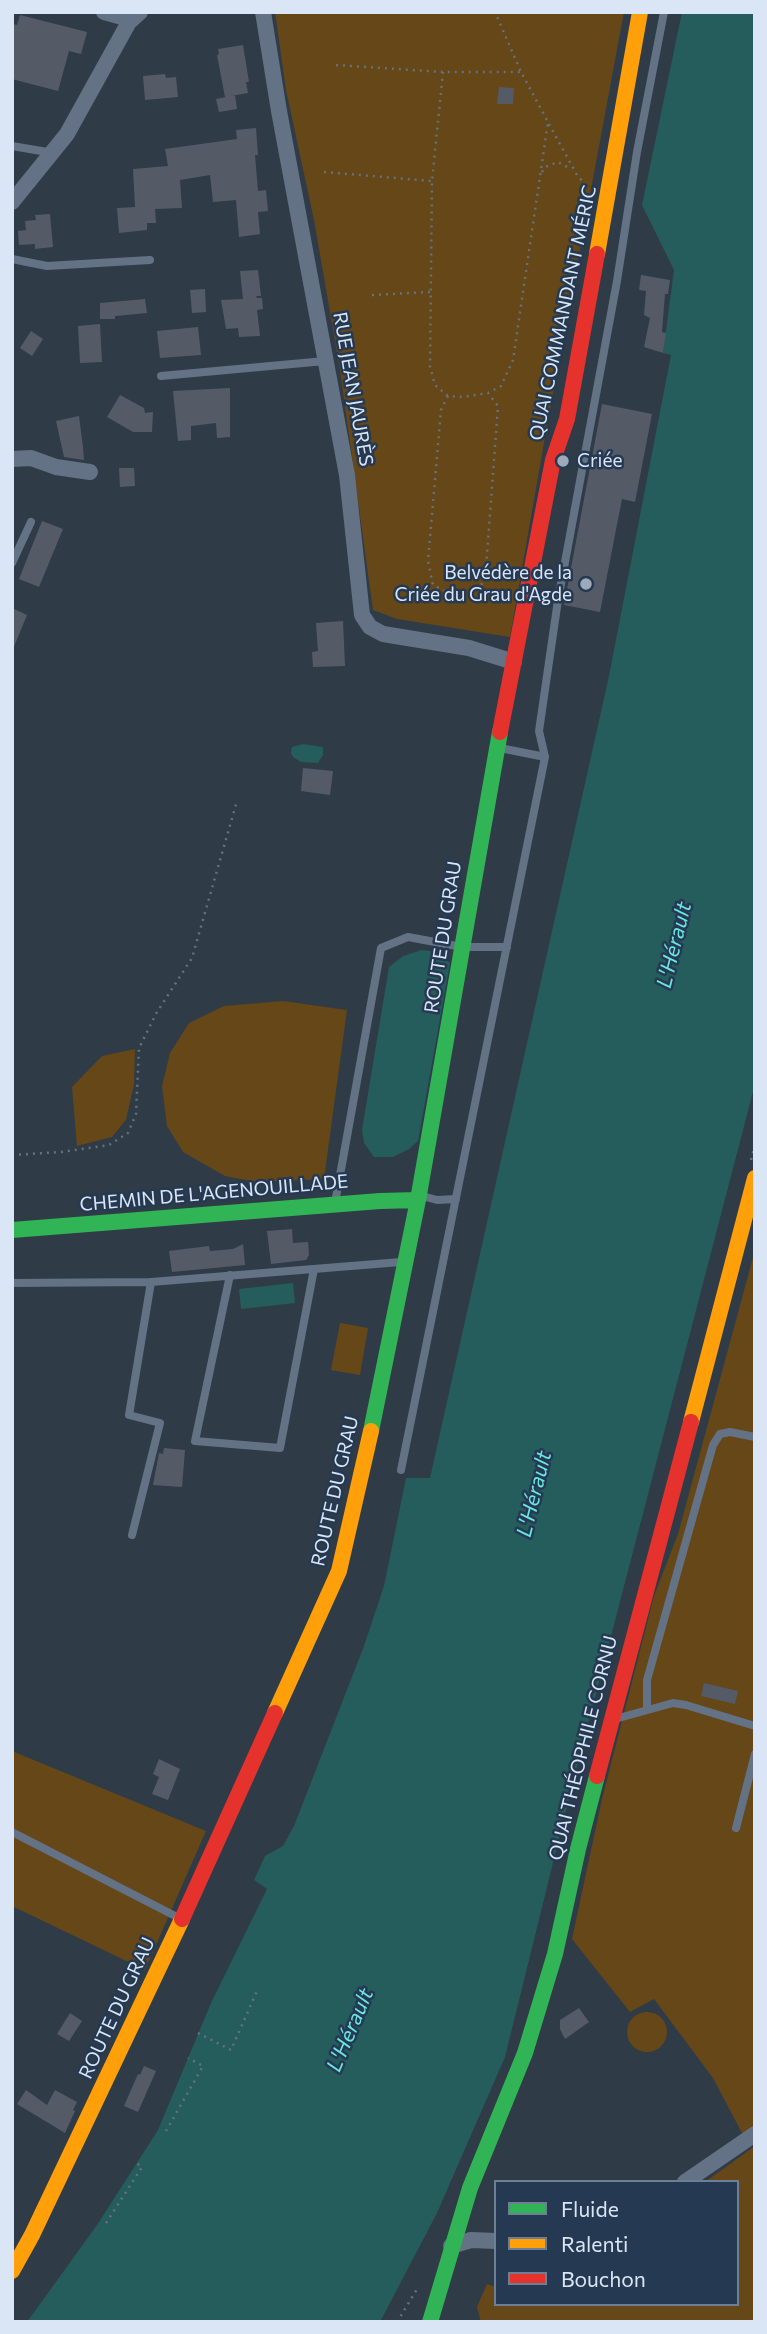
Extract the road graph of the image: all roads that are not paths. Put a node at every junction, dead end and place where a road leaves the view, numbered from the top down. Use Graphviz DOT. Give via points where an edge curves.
graph roads {
  1 [pos="104,12"];
  2 [pos="263,12"];
  3 [pos="640,12"];
  4 [pos="664,12"];
  5 [pos="134,17"];
  6 [pos="12,146"];
  7 [pos="53,153"];
  8 [pos="12,202"];
  9 [pos="12,259"];
  10 [pos="150,260"];
  11 [pos="325,360"];
  12 [pos="161,376"];
  13 [pos="12,459"];
  14 [pos="90,472"];
  15 [pos="31,522"];
  16 [pos="12,563"];
  17 [pos="514,663"];
  18 [pos="499,748"];
  19 [pos="545,757"];
  20 [pos="463,947"];
  21 [pos="507,947"];
  22 [pos="755,1178"];
  23 [pos="456,1199"];
  24 [pos="418,1200"];
  25 [pos="334,1204"];
  26 [pos="12,1230"];
  27 [pos="404,1261"];
  28 [pos="314,1269"];
  29 [pos="230,1275"];
  30 [pos="151,1282"];
  31 [pos="12,1283"];
  32 [pos="755,1437"];
  33 [pos="401,1470"];
  34 [pos="132,1535"];
  35 [pos="647,1710"];
  36 [pos="612,1720"];
  37 [pos="755,1726"];
  38 [pos="755,1754"];
  39 [pos="736,1828"];
  40 [pos="12,1832"];
  41 [pos="182,1919"];
  42 [pos="755,2134"];
  43 [pos="688,2180"];
  44 [pos="494,2241"];
  45 [pos="450,2246"];
  46 [pos="12,2271"];
  47 [pos="430,2322"];
  1 -- 5 [label="street"];
  2 -- 11 [label="street, RUE JEAN JAURÈS"];
  3 -- 17 [label="street, QUAI COMMANDANT MÉRIC" via="567,419 553,460"];
  4 -- 19 [label="lane" via="558,600 540,731"];
  5 -- 7 [label="street"];
  6 -- 7 [label="lane"];
  7 -- 8 [label="street"];
  9 -- 10 [label="lane" via="47,266"];
  11 -- 12 [label="lane"];
  11 -- 17 [label="street, RUE JEAN JAURÈS" via="348,475 362,615 370,627 383,634 469,648"];
  13 -- 14 [label="street" via="31,458"];
  15 -- 16 [label="lane"];
  17 -- 18 [label="street, ROUTE DU GRAU"];
  18 -- 19 [label="lane"];
  18 -- 20 [label="street, ROUTE DU GRAU"];
  19 -- 21 [label="lane"];
  20 -- 21 [label="lane"];
  20 -- 24 [label="street, ROUTE DU GRAU"];
  20 -- 25 [label="lane" via="408,937 381,948"];
  21 -- 23 [label="lane"];
  22 -- 36 [label="street, QUAI THÉOPHILE CORNU"];
  23 -- 24 [label="lane"];
  23 -- 33 [label="lane"];
  24 -- 25 [label="street, CHEMIN DE L'AGENOUILLADE"];
  24 -- 27 [label="street, ROUTE DU GRAU"];
  25 -- 26 [label="street, CHEMIN DE L'AGENOUILLADE"];
  27 -- 28 [label="lane"];
  27 -- 41 [label="street, ROUTE DU GRAU" via="339,1571"];
  28 -- 29 [label="lane"];
  28 -- 29 [label="lane" via="280,1448 195,1441"];
  29 -- 30 [label="lane"];
  30 -- 31 [label="lane"];
  30 -- 34 [label="lane" via="129,1415 159,1423"];
  32 -- 35 [label="lane" via="730,1432 720,1434 713,1445 647,1680"];
  35 -- 36 [label="lane"];
  35 -- 37 [label="lane" via="673,1703"];
  36 -- 45 [label="street, QUAI THÉOPHILE CORNU" via="555,1954 525,2053"];
  38 -- 39 [label="lane"];
  40 -- 41 [label="lane"];
  41 -- 46 [label="street, ROUTE DU GRAU"];
  42 -- 43 [label="street"];
  44 -- 45 [label="street" via="471,2240"];
  45 -- 47 [label="street, QUAI THÉOPHILE CORNU"];
}
